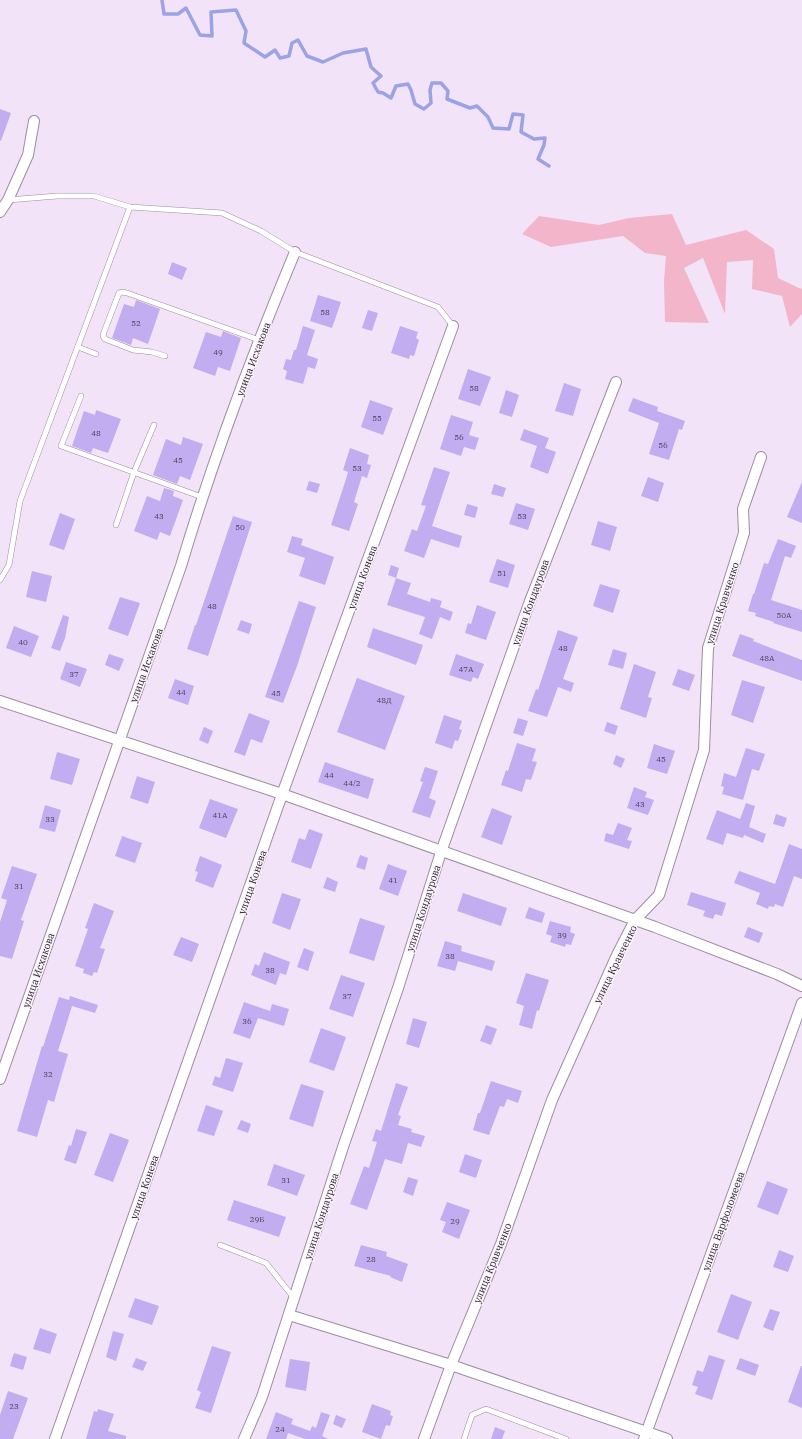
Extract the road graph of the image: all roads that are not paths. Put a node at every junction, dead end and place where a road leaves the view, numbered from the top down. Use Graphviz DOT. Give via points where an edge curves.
graph roads {
  1 [pos="34,121"];
  2 [pos="8,200"];
  3 [pos="130,207"];
  4 [pos="0,212"];
  5 [pos="295,252"];
  6 [pos="453,326"];
  7 [pos="259,340"];
  8 [pos="78,347"];
  9 [pos="96,354"];
  10 [pos="165,356"];
  11 [pos="616,382"];
  12 [pos="81,396"];
  13 [pos="154,425"];
  14 [pos="761,456"];
  15 [pos="134,472"];
  16 [pos="202,497"];
  17 [pos="116,525"];
  18 [pos="0,580"];
  19 [pos="0,701"];
  20 [pos="120,740"];
  21 [pos="282,794"];
  22 [pos="441,852"];
  23 [pos="636,920"];
  24 [pos="802,986"];
  25 [pos="802,1003"];
  26 [pos="0,1078"];
  27 [pos="220,1246"];
  28 [pos="294,1299"];
  29 [pos="289,1315"];
  30 [pos="451,1365"];
  31 [pos="646,1435"];
  32 [pos="55,1439"];
  33 [pos="244,1439"];
  34 [pos="424,1439"];
  35 [pos="464,1439"];
  36 [pos="566,1439"];
  37 [pos="667,1439"];
  1 -- 2 [label="street" via="28,154"];
  2 -- 3 [label="lane" via="94,196"];
  2 -- 4 [label="street"];
  3 -- 5 [label="lane" via="222,213"];
  3 -- 8 [label="lane"];
  5 -- 6 [label="lane" via="438,307"];
  5 -- 7 [label="street, улица Исхакова"];
  6 -- 21 [label="street, улица Конева"];
  7 -- 10 [label="lane" via="127,293 119,293 104,332 104,339 133,350"];
  7 -- 16 [label="street, улица Исхакова"];
  8 -- 9 [label="lane"];
  8 -- 18 [label="lane" via="20,501 9,565"];
  11 -- 22 [label="street, улица Кондаурова" via="530,601"];
  12 -- 15 [label="lane" via="61,446"];
  13 -- 15 [label="lane"];
  14 -- 23 [label="street, улица Кравченко" via="743,509 744,533 708,648 704,750 659,895"];
  15 -- 16 [label="lane"];
  15 -- 17 [label="lane"];
  16 -- 20 [label="street, улица Исхакова" via="182,566"];
  19 -- 20 [label="street"];
  20 -- 21 [label="street"];
  20 -- 26 [label="street, улица Исхакова"];
  21 -- 22 [label="street"];
  21 -- 32 [label="street, улица Конева"];
  22 -- 23 [label="street"];
  22 -- 28 [label="street, улица Кондаурова"];
  23 -- 24 [label="street"];
  23 -- 30 [label="street, улица Кравченко" via="616,955 552,1100 501,1244"];
  25 -- 31 [label="street, улица Варфоломеева"];
  27 -- 28 [label="lane" via="266,1263"];
  28 -- 29 [label="street, улица Кондаурова"];
  29 -- 30 [label="street"];
  29 -- 33 [label="street, улица Кондаурова" via="262,1397"];
  30 -- 31 [label="street"];
  30 -- 34 [label="street, улица Кравченко"];
  31 -- 37 [label="street"];
  35 -- 36 [label="lane" via="472,1415 486,1409"];
}
